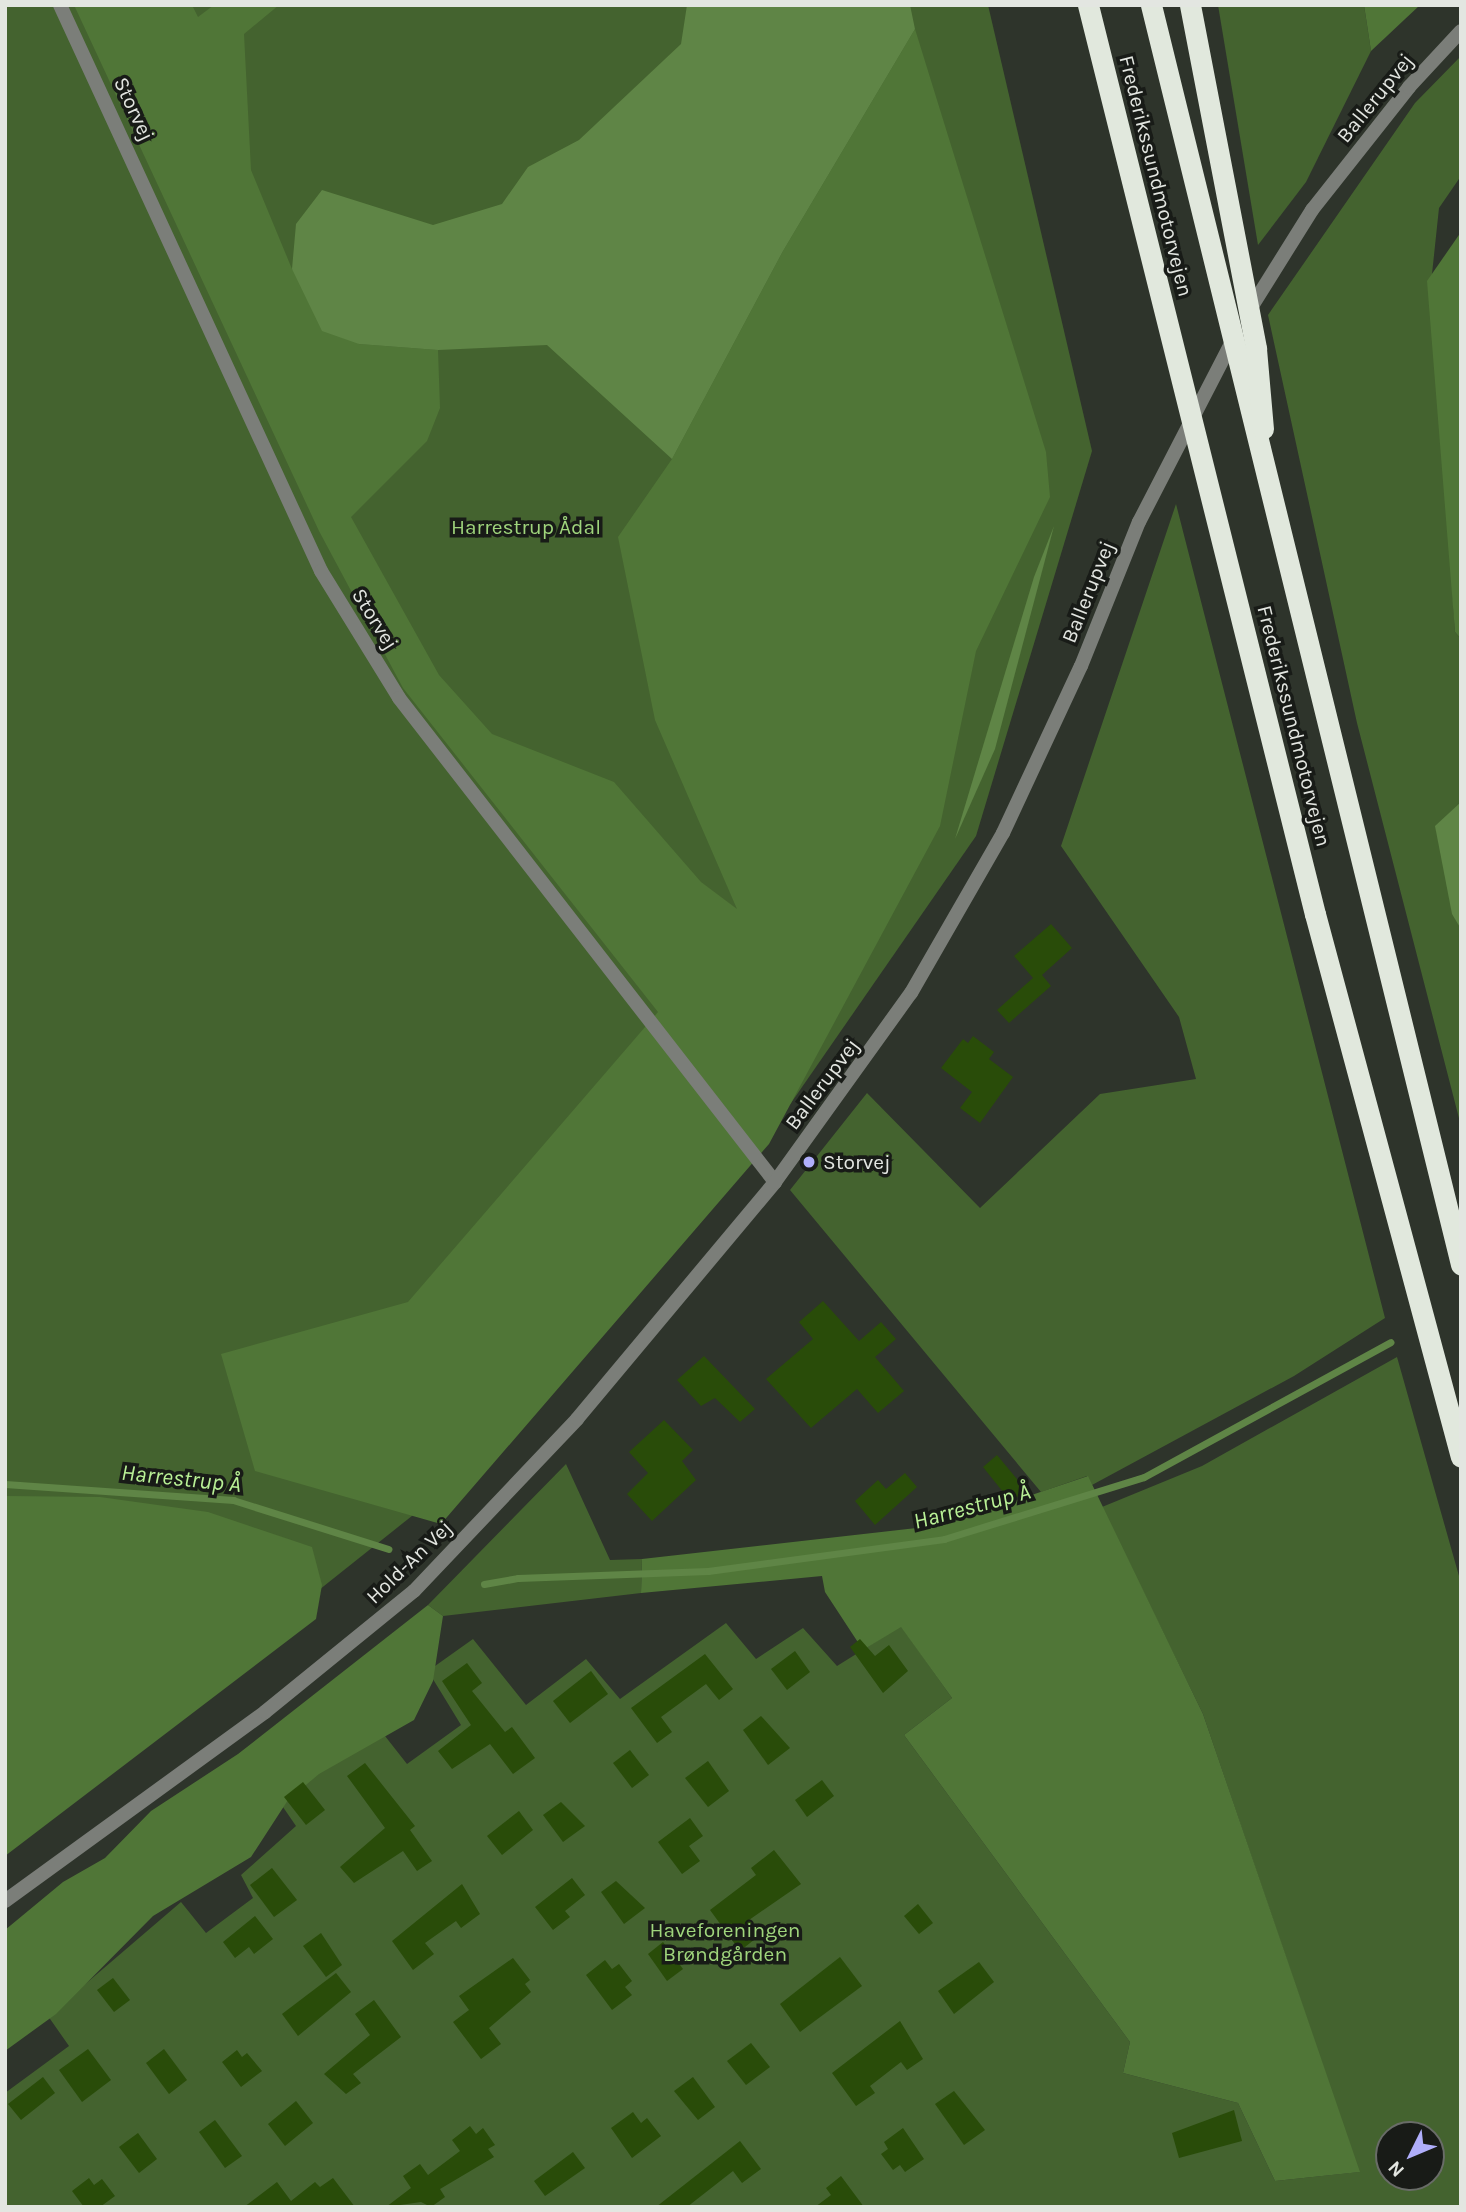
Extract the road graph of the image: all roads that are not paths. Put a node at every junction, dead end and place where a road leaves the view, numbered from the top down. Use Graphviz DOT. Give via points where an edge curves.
graph roads {
  1 [pos="61,5"];
  2 [pos="1088,5"];
  3 [pos="1151,5"];
  4 [pos="1190,5"];
  5 [pos="1461,31"];
  6 [pos="1269,501"];
  7 [pos="775,1182"];
  8 [pos="1461,1264"];
  9 [pos="1461,1457"];
  10 [pos="5,1901"];
  1 -- 7 [label="street, Storvej" via="321,571 399,698"];
  2 -- 9 [label="highway, Frederikssundmotorvejen" via="1315,914"];
  3 -- 6 [label="highway, Frederikssundmotorvejen"];
  4 -- 6 [label="highway" via="1256,349"];
  5 -- 7 [label="street, Ballerupvej" via="1409,87 1312,210 1242,323 1139,522 1081,667 964,906 874,1048"];
  6 -- 8 [label="highway, Frederikssundmotorvejen"];
  7 -- 10 [label="street, Hold-An Vej" via="577,1419 414,1591 265,1712"];
}
